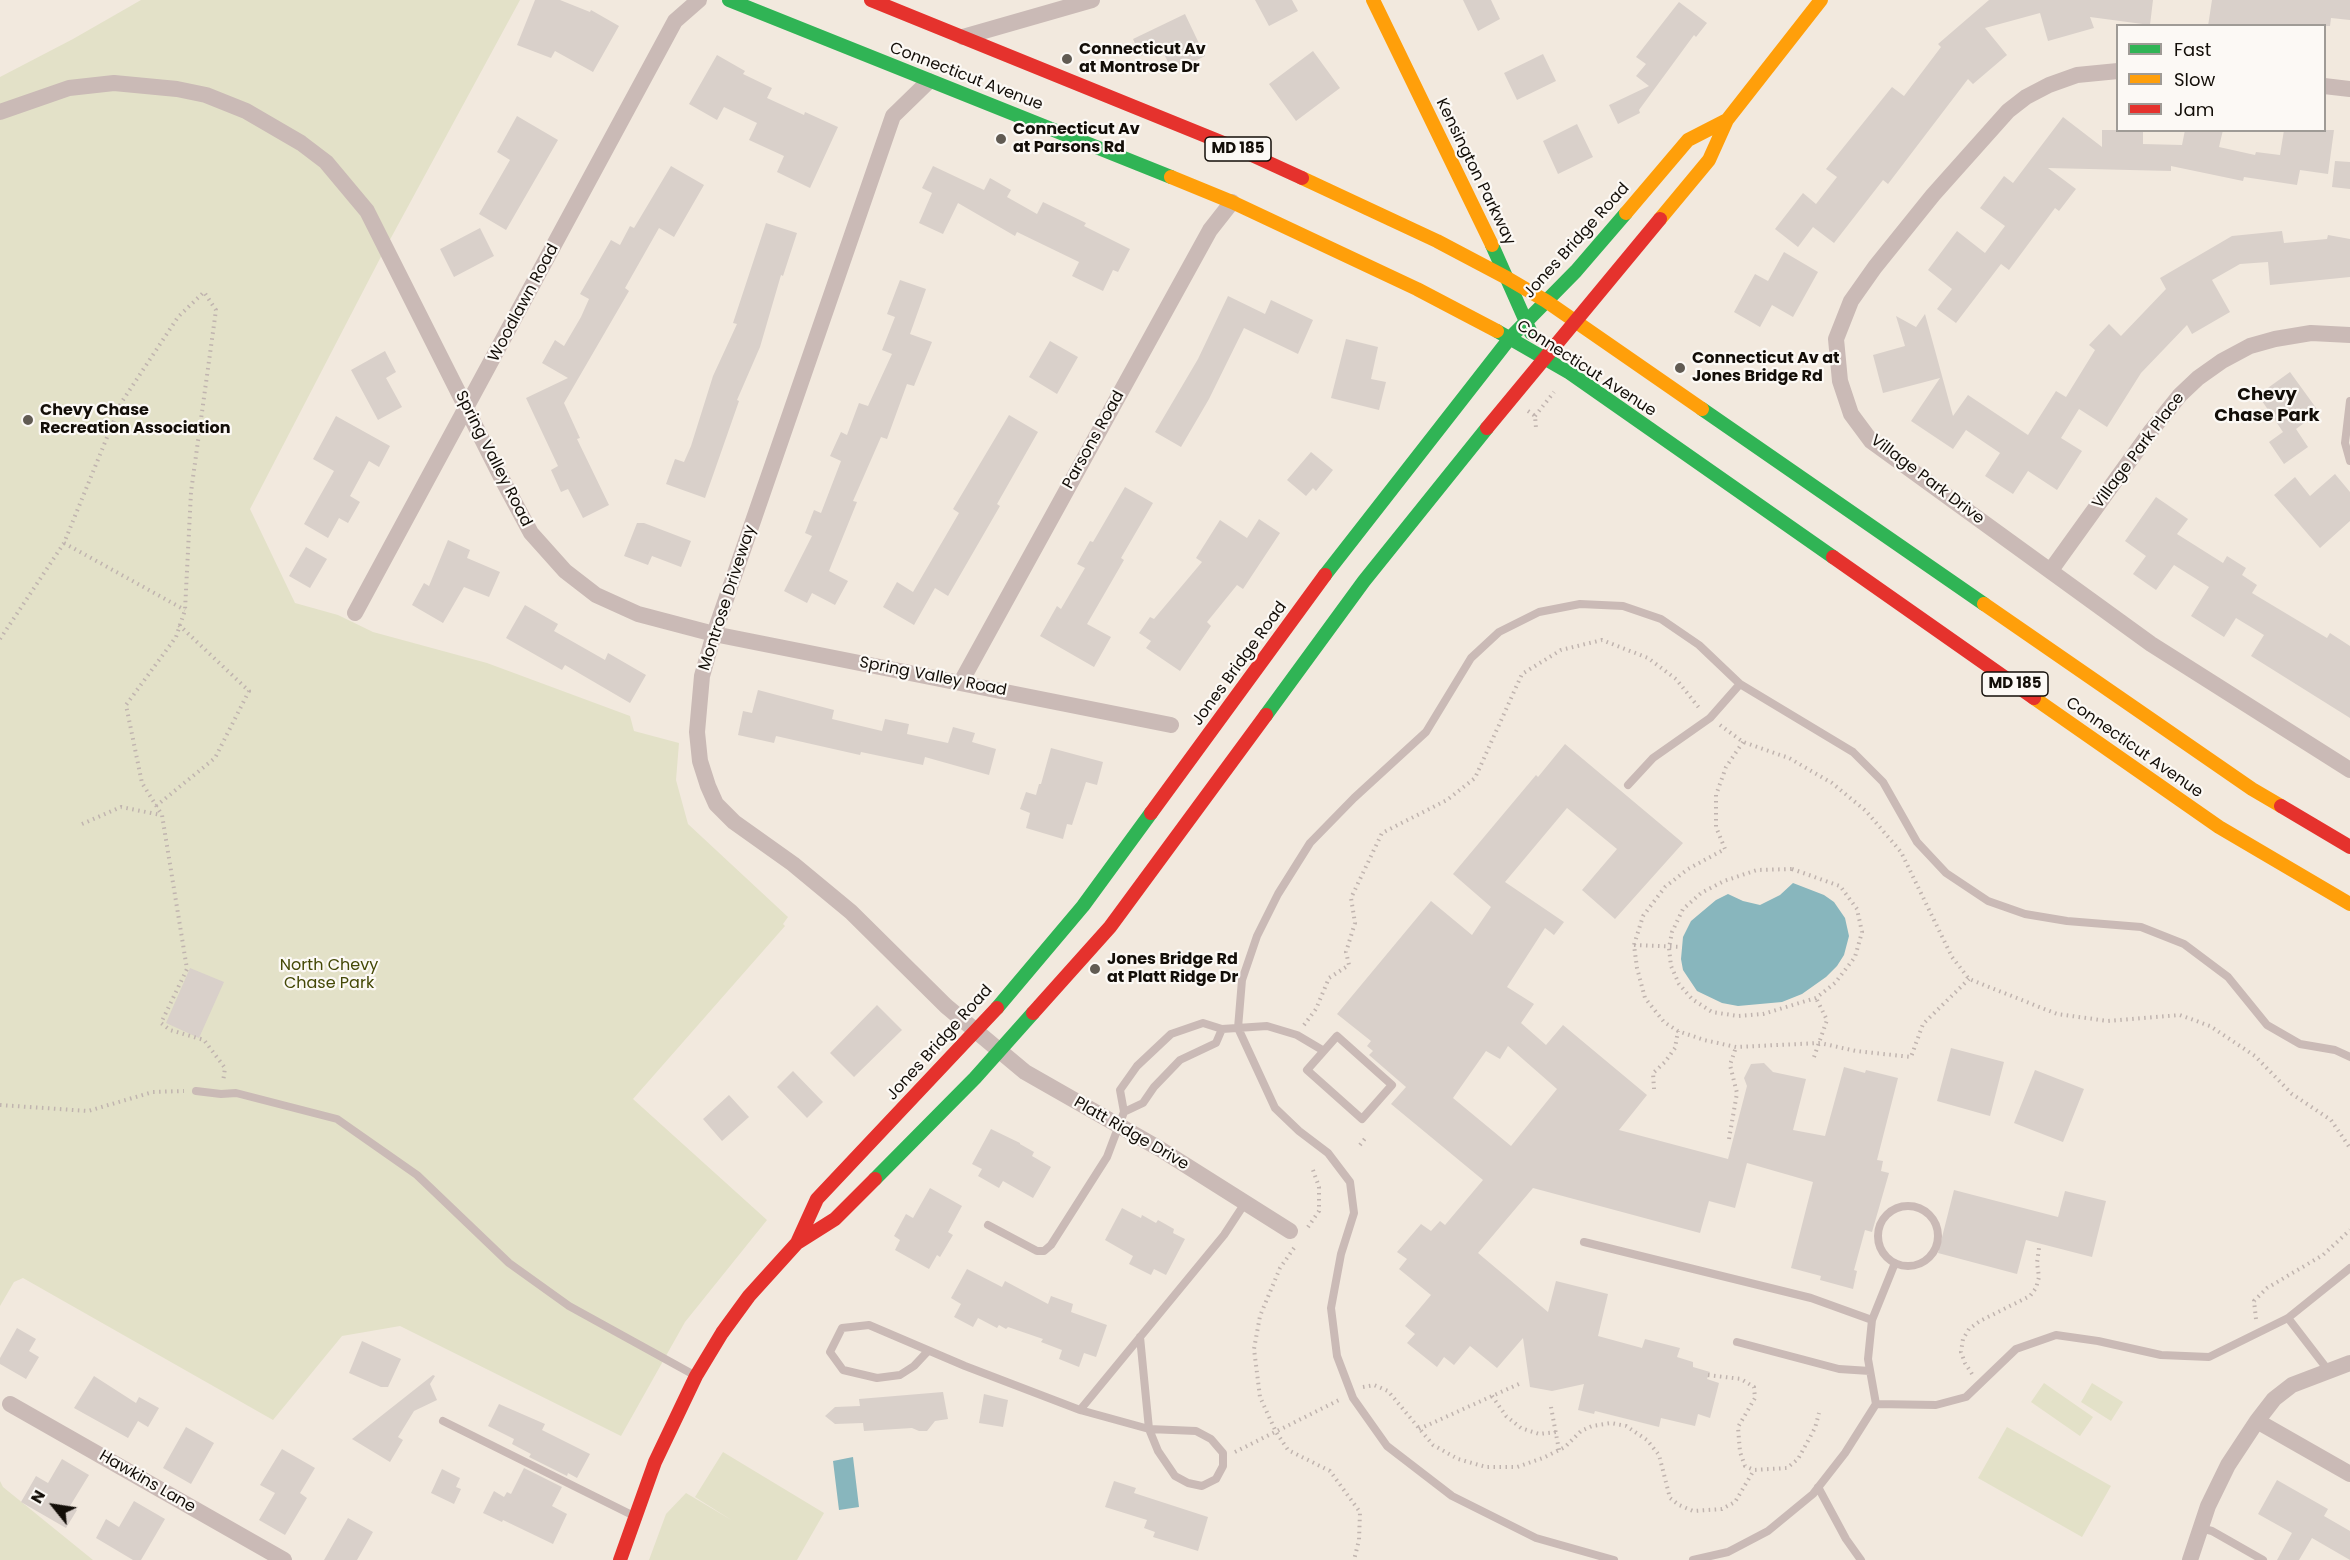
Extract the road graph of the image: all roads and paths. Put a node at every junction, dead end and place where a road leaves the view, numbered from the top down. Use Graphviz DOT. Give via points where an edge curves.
graph roads {
  1 [pos="699,0"];
  2 [pos="729,0"];
  3 [pos="871,0"];
  4 [pos="1092,0"];
  5 [pos="1373,0"];
  6 [pos="1821,0"];
  7 [pos="962,37"];
  8 [pos="2116,70"];
  9 [pos="929,81"];
  10 [pos="2326,86"];
  11 [pos="2350,89"];
  12 [pos="0,112"];
  13 [pos="1726,120"];
  14 [pos="1232,202"];
  15 [pos="1507,278"];
  16 [pos="1546,301"];
  17 [pos="1526,321"];
  18 [pos="1575,321"];
  19 [pos="2350,335"];
  20 [pos="1510,338"];
  21 [pos="1544,359"];
  22 [pos="1554,392"];
  23 [pos="2350,401"];
  24 [pos="467,409"];
  25 [pos="1525,409"];
  26 [pos="1535,416"];
  27 [pos="1536,428"];
  28 [pos="2350,461"];
  29 [pos="64,543"];
  30 [pos="2051,570"];
  31 [pos="185,610"];
  32 [pos="355,613"];
  33 [pos="180,625"];
  34 [pos="714,634"];
  35 [pos="0,639"];
  36 [pos="961,682"];
  37 [pos="1740,684"];
  38 [pos="1710,718"];
  39 [pos="1170,725"];
  40 [pos="1743,742"];
  41 [pos="2350,770"];
  42 [pos="1628,785"];
  43 [pos="156,806"];
  44 [pos="162,815"];
  45 [pos="82,824"];
  46 [pos="2350,847"];
  47 [pos="2350,904"];
  48 [pos="1634,945"];
  49 [pos="1681,947"];
  50 [pos="1669,948"];
  51 [pos="1970,979"];
  52 [pos="1816,998"];
  53 [pos="1238,1028"];
  54 [pos="1222,1029"];
  55 [pos="977,1031"];
  56 [pos="1678,1031"];
  57 [pos="1297,1035"];
  58 [pos="1820,1043"];
  59 [pos="1736,1047"];
  60 [pos="1002,1051"];
  61 [pos="1324,1051"];
  62 [pos="1814,1057"];
  63 [pos="2350,1057"];
  64 [pos="1654,1089"];
  65 [pos="196,1091"];
  66 [pos="221,1094"];
  67 [pos="0,1105"];
  68 [pos="1121,1119"];
  69 [pos="1367,1137"];
  70 [pos="1729,1139"];
  71 [pos="1360,1145"];
  72 [pos="2350,1148"];
  73 [pos="1313,1170"];
  74 [pos="1245,1203"];
  75 [pos="988,1225"];
  76 [pos="2350,1230"];
  77 [pos="1298,1233"];
  78 [pos="1584,1242"];
  79 [pos="797,1243"];
  80 [pos="2039,1248"];
  81 [pos="1895,1263"];
  82 [pos="2350,1268"];
  83 [pos="2288,1317"];
  84 [pos="1872,1320"];
  85 [pos="2258,1332"];
  86 [pos="1140,1337"];
  87 [pos="1737,1342"];
  88 [pos="928,1351"];
  89 [pos="2350,1363"];
  90 [pos="2328,1370"];
  91 [pos="1870,1371"];
  92 [pos="1972,1374"];
  93 [pos="696,1376"];
  94 [pos="1708,1376"];
  95 [pos="1521,1383"];
  96 [pos="1363,1387"];
  97 [pos="1492,1396"];
  98 [pos="1342,1398"];
  99 [pos="10,1404"];
  100 [pos="1876,1404"];
  101 [pos="1551,1407"];
  102 [pos="1080,1410"];
  103 [pos="1819,1413"];
  104 [pos="443,1421"];
  105 [pos="2257,1421"];
  106 [pos="1149,1429"];
  107 [pos="1419,1429"];
  108 [pos="1276,1432"];
  109 [pos="1556,1432"];
  110 [pos="1559,1450"];
  111 [pos="1223,1453"];
  112 [pos="1754,1470"];
  113 [pos="2350,1474"];
  114 [pos="1818,1487"];
  115 [pos="635,1517"];
  116 [pos="2200,1528"];
  117 [pos="284,1560"];
  118 [pos="620,1560"];
  119 [pos="1354,1560"];
  120 [pos="1614,1560"];
  121 [pos="1693,1560"];
  122 [pos="1861,1560"];
  123 [pos="2190,1560"];
  124 [pos="2263,1560"];
  1 -- 24 [label="street, Woodlawn Road" via="675,21"];
  2 -- 9 [label="main road, Connecticut Avenue / MD 185"];
  3 -- 7 [label="main road, Connecticut Avenue / MD 185"];
  4 -- 7 [label="street"];
  5 -- 15 [label="main road, Kensington Parkway"];
  6 -- 13 [label="main road, Jones Bridge Road"];
  7 -- 15 [label="main road, Connecticut Avenue / MD 185" via="1243,151"];
  8 -- 30 [label="street, Village Park Drive" via="2077,75 2049,85 2008,111 1875,267 1851,301 1836,339 1840,381 1851,414 1871,441"];
  9 -- 14 [label="main road, Connecticut Avenue / MD 185"];
  9 -- 34 [label="street, Montrose Driveway" via="893,116"];
  10 -- 11 [label="street"];
  12 -- 24 [label="street, Spring Valley Road" via="69,88 114,82 146,84 206,95 246,111 301,143 326,162 368,211"];
  13 -- 16 [label="main road, Jones Bridge Road" via="1688,140"];
  13 -- 18 [label="main road, Jones Bridge Road" via="1709,160"];
  14 -- 20 [label="main road, Connecticut Avenue / MD 185"];
  14 -- 36 [label="street, Parsons Road" via="1210,230"];
  15 -- 16 [label="main road, Connecticut Avenue / MD 185"];
  15 -- 17 [label="main road, Kensington Parkway"];
  16 -- 17 [label="main road, Jones Bridge Road"];
  16 -- 18 [label="main road, Connecticut Avenue / MD 185"];
  17 -- 20 [label="main road, Jones Bridge Road"];
  17 -- 21 [label="main road, Kensington Parkway"];
  18 -- 21 [label="main road, Jones Bridge Road"];
  18 -- 46 [label="main road, Connecticut Avenue / MD 185" via="2253,789"];
  19 -- 30 [label="street, Village Park Place" via="2311,333 2250,346 2198,378 2151,431"];
  20 -- 21 [label="main road, Connecticut Avenue / MD 185"];
  20 -- 55 [label="main road, Jones Bridge Road" via="1336,560 1083,906"];
  21 -- 47 [label="main road, Connecticut Avenue / MD 185" via="1570,373 2219,827"];
  21 -- 60 [label="main road, Jones Bridge Road" via="1364,581 1110,927"];
  22 -- 26 [label="path"];
  23 -- 28 [label="lane" via="2345,442"];
  24 -- 32 [label="street, Woodlawn Road"];
  24 -- 34 [label="street, Spring Valley Road" via="531,533 564,571 596,595 638,614"];
  25 -- 26 [label="path"];
  26 -- 27 [label="path"];
  29 -- 31 [label="path"];
  29 -- 31 [label="path" via="121,404 178,317 204,292 216,310 191,492"];
  29 -- 35 [label="path"];
  30 -- 41 [label="street, Village Park Drive" via="2151,644"];
  31 -- 33 [label="path"];
  33 -- 43 [label="path" via="176,637 126,705 142,783"];
  33 -- 43 [label="path" via="249,691 215,758"];
  34 -- 36 [label="street, Spring Valley Road"];
  34 -- 55 [label="street, Montrose Driveway" via="702,676 697,732 700,761 716,804 851,912 946,1006"];
  36 -- 39 [label="street, Spring Valley Road"];
  37 -- 38 [label="lane"];
  37 -- 53 [label="lane" via="1699,645 1661,619 1623,606 1580,604 1539,612 1498,632 1471,658 1426,732 1310,843 1257,936 1242,980"];
  37 -- 63 [label="lane" via="1853,752 1883,782 1917,842 1946,873 1988,901 2035,916 2141,927 2184,944 2228,977 2267,1025 2300,1044 2335,1050"];
  38 -- 40 [label="path"];
  38 -- 42 [label="lane" via="1653,758"];
  38 -- 57 [label="path" via="1676,679 1648,658 1602,640 1562,650 1522,674 1475,778 1448,800 1382,833 1351,898 1355,923 1346,952 1349,965 1329,978 1316,1009"];
  40 -- 48 [label="path" via="1726,767 1716,795 1716,827 1725,849 1665,887 1643,916"];
  40 -- 51 [label="path" via="1789,758 1832,783 1866,811 1902,852 1952,957"];
  43 -- 44 [label="path"];
  44 -- 45 [label="path" via="121,807"];
  44 -- 66 [label="path" via="187,969 161,1023 170,1030 204,1040 225,1068"];
  48 -- 50 [label="path"];
  48 -- 56 [label="path" via="1645,998 1664,1022"];
  49 -- 50 [label="path"];
  50 -- 52 [label="path" via="1679,984 1692,999 1712,1012 1763,1014"];
  50 -- 52 [label="path" via="1683,909 1701,893 1724,881 1758,870 1792,869 1818,877 1840,886 1857,909 1862,932 1855,957 1835,983"];
  51 -- 58 [label="path" via="1923,1024 1911,1057"];
  51 -- 72 [label="path" via="2057,1014 2108,1021 2180,1015 2210,1026 2254,1056 2292,1094 2331,1120"];
  52 -- 58 [label="path" via="1827,1020"];
  53 -- 54 [label="lane"];
  53 -- 57 [label="lane" via="1267,1026"];
  53 -- 120 [label="lane" via="1275,1107 1328,1153 1350,1182 1354,1213 1331,1308 1337,1356 1353,1398 1387,1446 1452,1496 1536,1538"];
  54 -- 68 [label="lane" via="1216,1043 1180,1060 1143,1103"];
  54 -- 68 [label="lane" via="1203,1023 1171,1034 1137,1066 1120,1090"];
  55 -- 60 [label="street, Platt Ridge Drive"];
  55 -- 79 [label="main road, Jones Bridge Road" via="817,1199"];
  56 -- 59 [label="path"];
  56 -- 64 [label="path" via="1675,1048 1653,1073"];
  57 -- 61 [label="lane"];
  58 -- 59 [label="path"];
  58 -- 62 [label="path"];
  59 -- 70 [label="path" via="1730,1065 1737,1093"];
  60 -- 68 [label="street, Platt Ridge Drive" via="1025,1072"];
  60 -- 79 [label="main road, Jones Bridge Road" via="835,1219"];
  61 -- 61 [label="lane" via="1307,1070 1362,1119 1392,1085 1337,1036"];
  65 -- 66 [label="lane"];
  65 -- 67 [label="path" via="153,1092 88,1111"];
  66 -- 93 [label="lane" via="236,1093 336,1119 417,1175 509,1263 569,1306"];
  68 -- 74 [label="street, Platt Ridge Drive"];
  68 -- 75 [label="lane" via="1107,1157 1044,1251"];
  69 -- 71 [label="path"];
  73 -- 77 [label="path" via="1318,1211"];
  74 -- 77 [label="street, Platt Ridge Drive"];
  74 -- 86 [label="lane" via="1224,1235"];
  76 -- 85 [label="path" via="2323,1255 2267,1288 2254,1302"];
  77 -- 108 [label="path" via="1260,1316 1254,1350 1260,1397"];
  78 -- 84 [label="lane" via="1811,1298"];
  79 -- 93 [label="main road, Jones Bridge Road" via="749,1296"];
  80 -- 92 [label="path" via="2039,1277 2030,1296 1980,1321 1963,1339 1961,1352"];
  81 -- 81 [label="lane" via="1881,1250 1878,1240 1882,1221 1897,1208 1916,1207 1932,1218 1936,1246 1924,1262"];
  81 -- 84 [label="lane"];
  82 -- 83 [label="lane"];
  83 -- 85 [label="lane"];
  83 -- 90 [label="lane"];
  84 -- 91 [label="lane"];
  85 -- 100 [label="lane" via="2209,1357 2161,1355 2055,1335 2016,1349 1966,1397 1936,1405"];
  86 -- 102 [label="lane"];
  86 -- 106 [label="lane"];
  87 -- 91 [label="lane" via="1839,1369"];
  88 -- 88 [label="lane" via="869,1325 842,1328 830,1352 843,1370 877,1378 900,1375"];
  88 -- 102 [label="lane"];
  89 -- 90 [label="street"];
  90 -- 105 [label="street" via="2292,1385 2274,1399"];
  91 -- 100 [label="lane"];
  93 -- 115 [label="main road, Jones Bridge Road" via="655,1462"];
  94 -- 112 [label="path" via="1741,1379 1754,1387 1755,1398 1738,1427 1745,1466"];
  95 -- 97 [label="path"];
  96 -- 107 [label="path" via="1374,1385 1388,1391"];
  97 -- 107 [label="path"];
  97 -- 109 [label="path" via="1506,1416 1521,1428 1539,1434"];
  98 -- 108 [label="path"];
  99 -- 117 [label="street, Hawkins Lane"];
  100 -- 114 [label="lane"];
  101 -- 109 [label="path"];
  102 -- 106 [label="lane"];
  103 -- 112 [label="path" via="1798,1459 1787,1468"];
  104 -- 115 [label="lane"];
  105 -- 113 [label="street"];
  105 -- 116 [label="street" via="2228,1465"];
  106 -- 111 [label="lane" via="1196,1431 1211,1439"];
  106 -- 111 [label="lane" via="1165,1464 1188,1483 1203,1486 1216,1479 1223,1467"];
  107 -- 110 [label="path" via="1433,1444 1458,1459 1486,1467 1517,1467"];
  108 -- 111 [label="path" via="1235,1452"];
  108 -- 119 [label="path" via="1288,1450 1330,1471 1360,1512"];
  109 -- 110 [label="path"];
  110 -- 112 [label="path" via="1592,1426 1626,1426 1647,1440 1659,1455 1670,1498 1693,1510 1722,1509 1735,1502"];
  114 -- 121 [label="lane" via="1768,1532 1728,1552"];
  114 -- 122 [label="lane"];
  115 -- 118 [label="main road, Jones Bridge Road"];
  116 -- 123 [label="street"];
  116 -- 124 [label="lane"];
}
